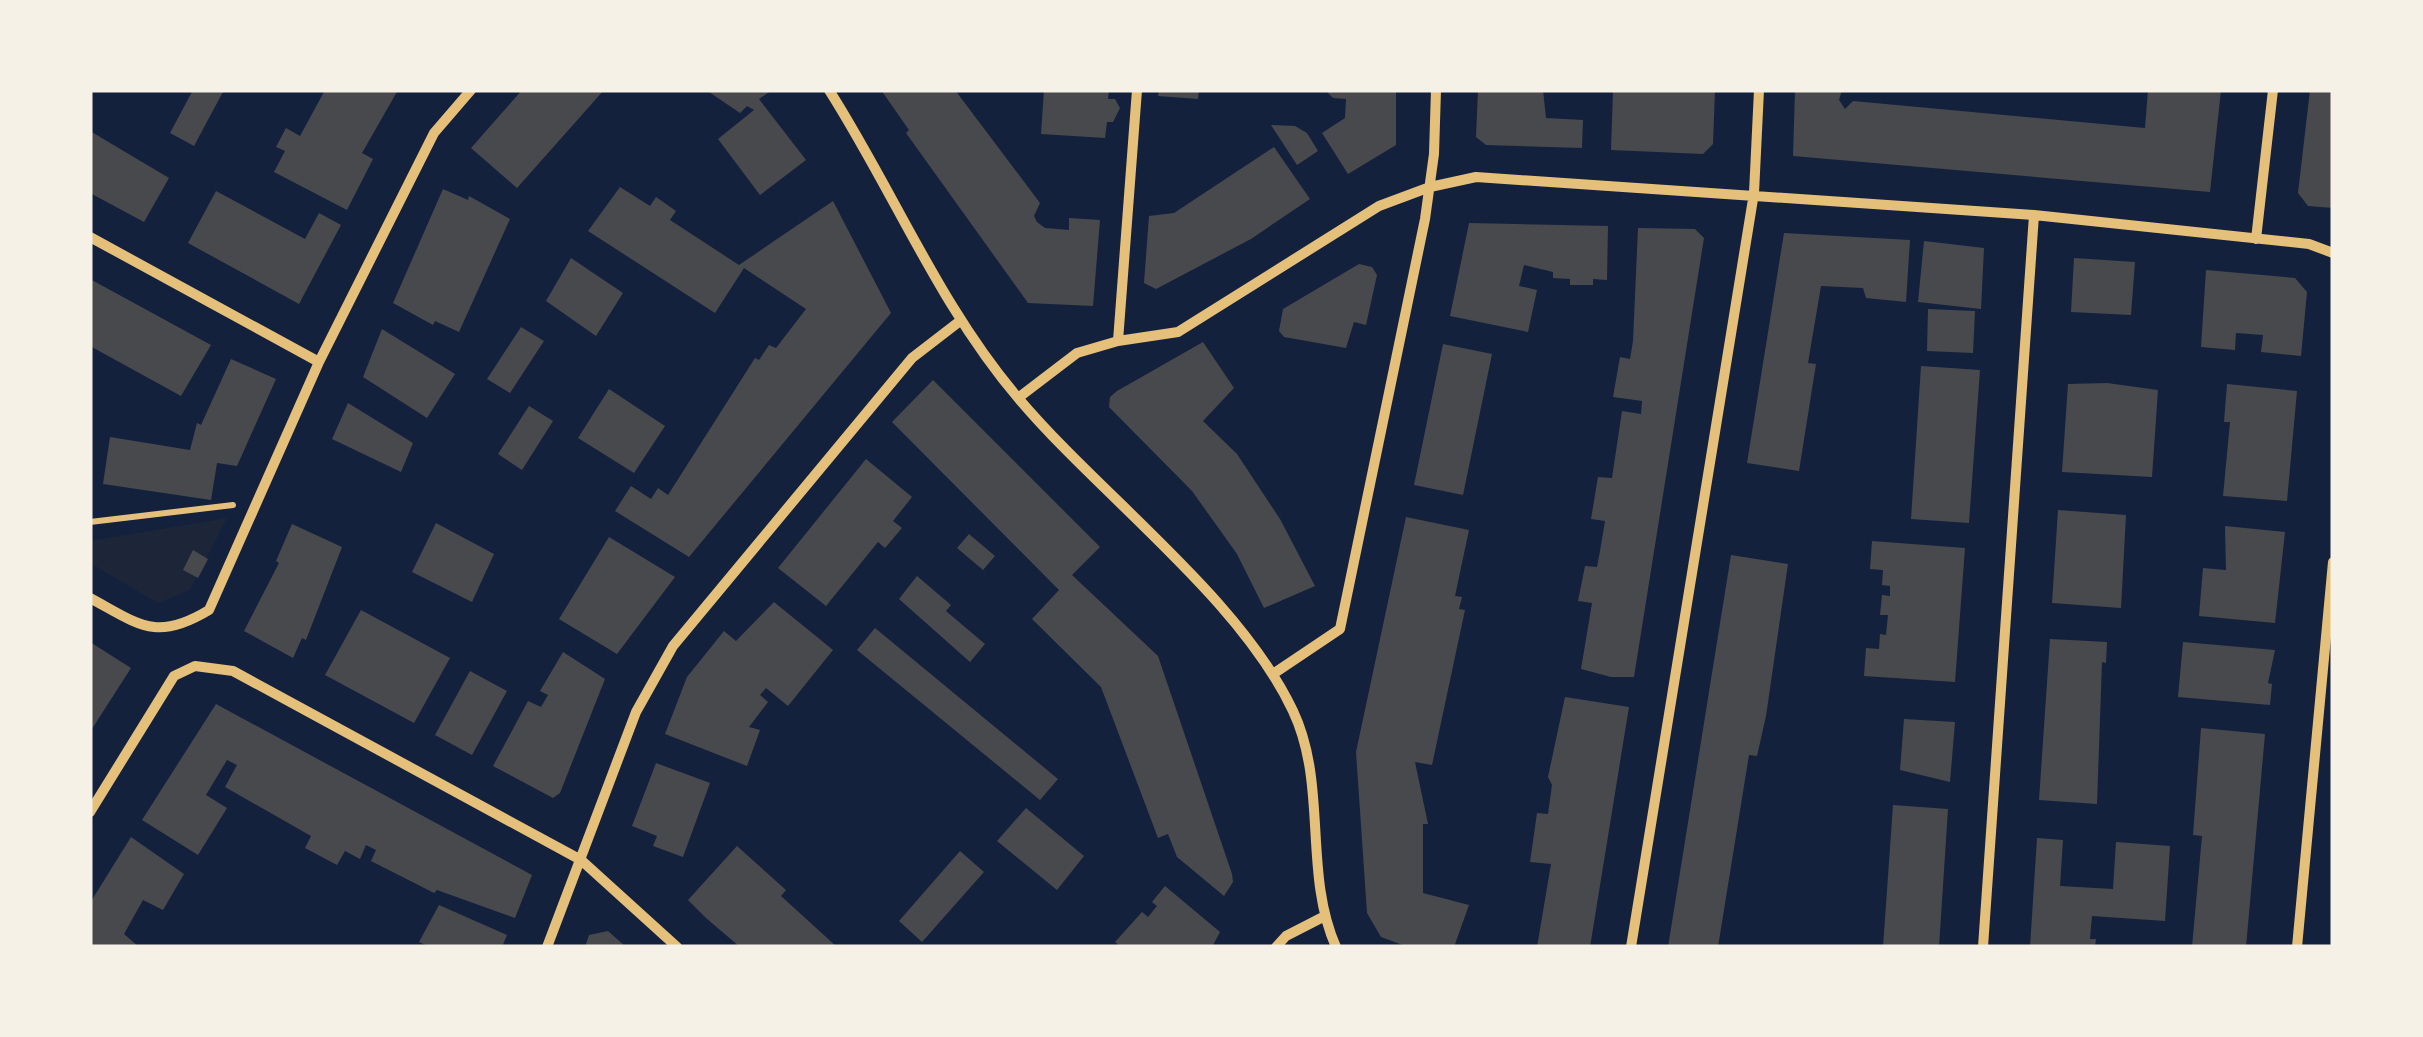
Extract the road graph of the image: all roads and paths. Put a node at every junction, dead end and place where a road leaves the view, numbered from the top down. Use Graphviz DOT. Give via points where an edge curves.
graph roads {
  1 [pos="472,90"];
  2 [pos="829,90"];
  3 [pos="1137,90"];
  4 [pos="1436,90"];
  5 [pos="1759,90"];
  6 [pos="2274,90"];
  7 [pos="1430,187"];
  8 [pos="1754,193"];
  9 [pos="2034,215"];
  10 [pos="90,237"];
  11 [pos="2256,238"];
  12 [pos="2333,253"];
  13 [pos="960,321"];
  14 [pos="1118,341"];
  15 [pos="319,362"];
  16 [pos="1018,398"];
  17 [pos="256,503"];
  18 [pos="90,522"];
  19 [pos="2333,562"];
  20 [pos="90,598"];
  21 [pos="1273,674"];
  22 [pos="2319,712"];
  23 [pos="2333,714"];
  24 [pos="90,812"];
  25 [pos="580,860"];
  26 [pos="1323,917"];
  27 [pos="547,947"];
  28 [pos="678,947"];
  29 [pos="1276,947"];
  30 [pos="1336,947"];
  31 [pos="1632,947"];
  32 [pos="1983,947"];
  33 [pos="2297,947"];
  1 -- 15 [label="street" via="434,132"];
  2 -- 13 [label="street"];
  3 -- 14 [label="street"];
  4 -- 7 [label="street"];
  5 -- 8 [label="street"];
  6 -- 11 [label="street"];
  7 -- 8 [label="street" via="1476,177"];
  7 -- 14 [label="street" via="1379,206 1178,332"];
  7 -- 21 [label="street" via="1340,628"];
  8 -- 9 [label="street"];
  8 -- 31 [label="street"];
  9 -- 11 [label="street"];
  9 -- 32 [label="street"];
  10 -- 15 [label="street"];
  11 -- 12 [label="street"];
  13 -- 16 [label="street"];
  13 -- 25 [label="street" via="912,358 673,646 636,712"];
  14 -- 16 [label="street" via="1077,354"];
  15 -- 17 [label="street"];
  16 -- 21 [label="street" via="1182,567"];
  17 -- 18 [label="path"];
  17 -- 20 [label="street" via="209,610 179,628 148,630"];
  19 -- 22 [label="street"];
  21 -- 26 [label="street" via="1310,760"];
  22 -- 23 [label="street"];
  22 -- 33 [label="street"];
  24 -- 25 [label="street" via="174,676 195,666 234,671 263,685"];
  25 -- 27 [label="street"];
  25 -- 28 [label="street"];
  26 -- 29 [label="street"];
  26 -- 30 [label="street"];
}
